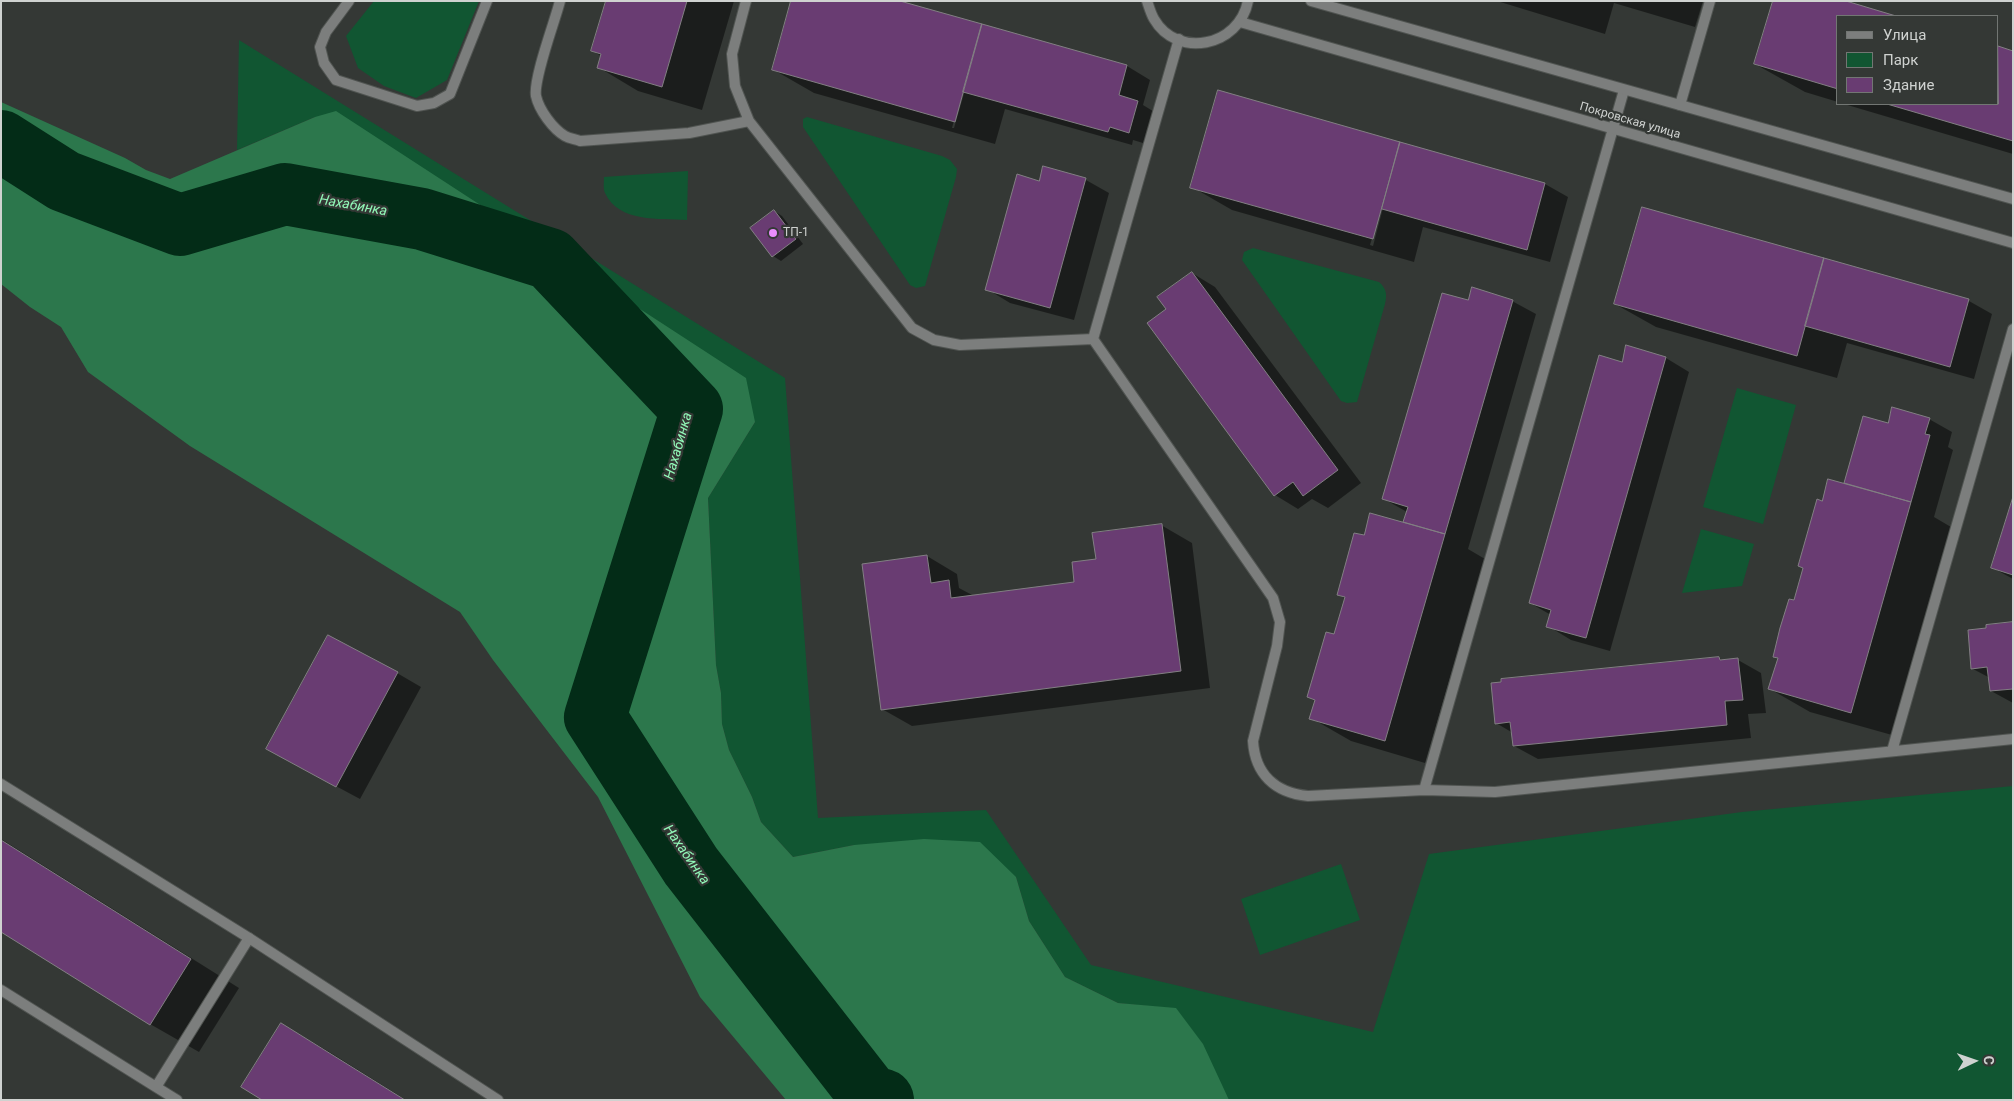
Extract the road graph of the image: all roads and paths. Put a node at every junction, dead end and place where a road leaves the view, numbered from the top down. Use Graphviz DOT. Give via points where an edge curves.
graph roads {
  1 [pos="349,1"];
  2 [pos="487,1"];
  3 [pos="560,1"];
  4 [pos="746,1"];
  5 [pos="1147,1"];
  6 [pos="1248,1"];
  7 [pos="1311,1"];
  8 [pos="1710,1"];
  9 [pos="1240,22"];
  10 [pos="1179,39"];
  11 [pos="1624,90"];
  12 [pos="1680,105"];
  13 [pos="750,121"];
  14 [pos="1613,129"];
  15 [pos="2013,199"];
  16 [pos="2013,243"];
  17 [pos="2013,329"];
  18 [pos="1093,339"];
  19 [pos="2013,739"];
  20 [pos="1892,751"];
  21 [pos="1,784"];
  22 [pos="1424,790"];
  23 [pos="249,938"];
  24 [pos="1,990"];
  25 [pos="156,1087"];
  26 [pos="177,1100"];
  27 [pos="498,1100"];
  1 -- 2 [label="street" via="326,32 320,47 324,63 336,80 417,106 434,103 450,94"];
  3 -- 13 [label="street" via="537,80 536,96 541,110 566,137 580,141 689,133"];
  4 -- 13 [label="street" via="732,54 735,86"];
  5 -- 10 [label="street" via="1154,20 1168,35"];
  6 -- 9 [label="street"];
  7 -- 11 [label="street"];
  8 -- 12 [label="street"];
  9 -- 10 [label="street" via="1225,36 1207,43 1187,43"];
  9 -- 14 [label="street, Покровская улица"];
  10 -- 18 [label="street"];
  11 -- 12 [label="street"];
  11 -- 14 [label="street"];
  12 -- 15 [label="street"];
  13 -- 18 [label="street" via="912,328 934,340 960,345"];
  14 -- 16 [label="street, Покровская улица"];
  14 -- 22 [label="street"];
  17 -- 20 [label="street"];
  18 -- 22 [label="street" via="1273,598 1280,622 1253,741 1259,770 1292,794 1308,796"];
  19 -- 20 [label="street"];
  20 -- 22 [label="street" via="1495,792"];
  21 -- 23 [label="street"];
  23 -- 25 [label="street"];
  23 -- 27 [label="street"];
  24 -- 25 [label="street"];
  25 -- 26 [label="street"];
}
